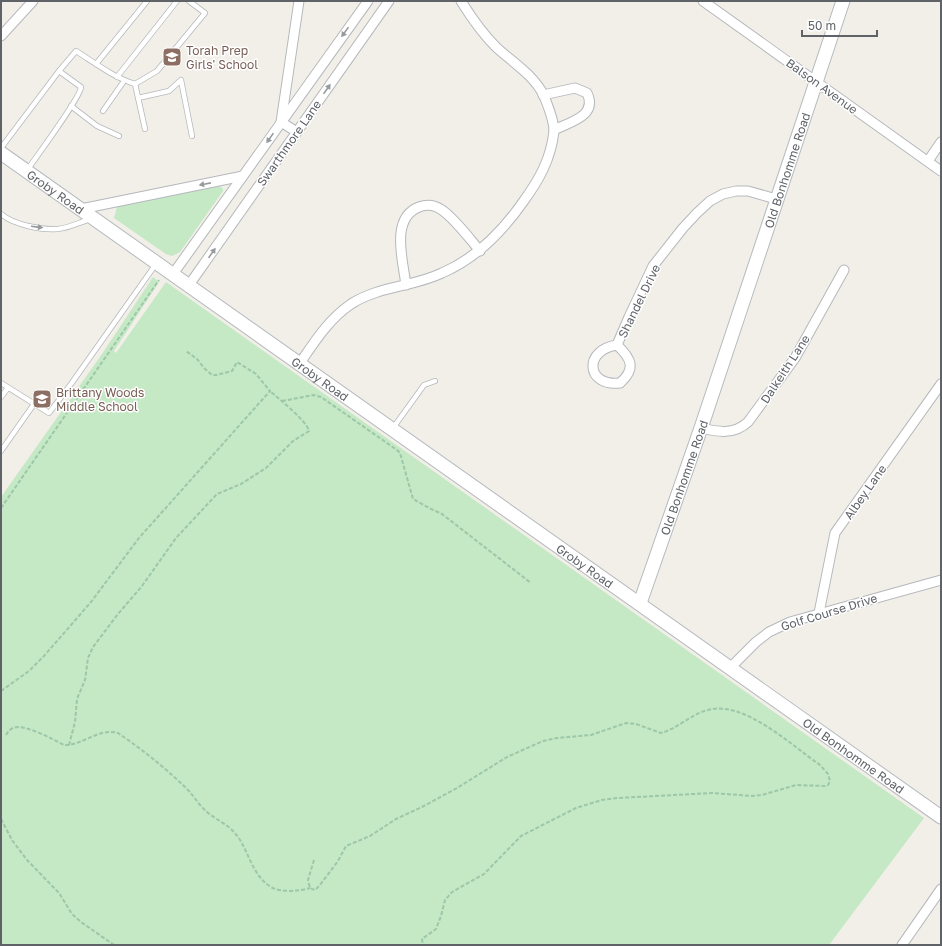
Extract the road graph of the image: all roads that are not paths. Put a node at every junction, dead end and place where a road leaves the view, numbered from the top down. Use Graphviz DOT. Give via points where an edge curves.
graph roads {
  1 [pos="33,1"];
  2 [pos="147,1"];
  3 [pos="177,1"];
  4 [pos="189,1"];
  5 [pos="299,1"];
  6 [pos="368,1"];
  7 [pos="390,1"];
  8 [pos="461,1"];
  9 [pos="703,1"];
  10 [pos="843,1"];
  11 [pos="1,36"];
  12 [pos="96,64"];
  13 [pos="59,71"];
  14 [pos="117,77"];
  15 [pos="124,81"];
  16 [pos="816,82"];
  17 [pos="135,84"];
  18 [pos="543,95"];
  19 [pos="138,98"];
  20 [pos="71,106"];
  21 [pos="103,111"];
  22 [pos="281,122"];
  23 [pos="145,129"];
  24 [pos="554,130"];
  25 [pos="297,132"];
  26 [pos="119,136"];
  27 [pos="192,136"];
  28 [pos="941,142"];
  29 [pos="1,148"];
  30 [pos="1,153"];
  31 [pos="928,162"];
  32 [pos="26,170"];
  33 [pos="941,171"];
  34 [pos="243,176"];
  35 [pos="776,199"];
  36 [pos="81,209"];
  37 [pos="1,214"];
  38 [pos="94,217"];
  39 [pos="480,251"];
  40 [pos="157,262"];
  41 [pos="844,270"];
  42 [pos="173,274"];
  43 [pos="189,285"];
  44 [pos="406,285"];
  45 [pos="618,345"];
  46 [pos="300,363"];
  47 [pos="436,381"];
  48 [pos="1,383"];
  49 [pos="941,384"];
  50 [pos="8,388"];
  51 [pos="1,397"];
  52 [pos="34,404"];
  53 [pos="393,428"];
  54 [pos="701,428"];
  55 [pos="1,451"];
  56 [pos="941,580"];
  57 [pos="640,603"];
  58 [pos="819,613"];
  59 [pos="730,668"];
  60 [pos="941,817"];
  61 [pos="941,889"];
  62 [pos="902,945"];
  1 -- 11 [label="street"];
  2 -- 12 [label="lane"];
  3 -- 14 [label="lane"];
  4 -- 17 [label="lane" via="205,13 157,72"];
  5 -- 22 [label="street"];
  6 -- 22 [label="street, Swarthmore Lane, one-way"];
  25 -- 7 [label="street, Swarthmore Lane, one-way"];
  8 -- 18 [label="street" via="486,38 529,76"];
  9 -- 16 [label="street, Balson Avenue"];
  10 -- 16 [label="street, Old Bonhomme Road"];
  12 -- 13 [label="lane" via="76,50"];
  12 -- 14 [label="lane"];
  13 -- 20 [label="lane" via="81,87"];
  13 -- 29 [label="lane"];
  14 -- 15 [label="lane"];
  15 -- 17 [label="lane"];
  15 -- 21 [label="lane"];
  16 -- 31 [label="street, Balson Avenue"];
  16 -- 35 [label="street, Old Bonhomme Road"];
  17 -- 19 [label="lane"];
  18 -- 24 [label="street"];
  18 -- 24 [label="street" via="575,88 587,93 591,100 591,106 581,118"];
  19 -- 23 [label="lane"];
  19 -- 27 [label="lane" via="169,91 181,80"];
  20 -- 26 [label="lane" via="97,126"];
  20 -- 32 [label="lane"];
  22 -- 25 [label="street"];
  22 -- 34 [label="street, Swarthmore Lane, one-way"];
  24 -- 39 [label="street" via="549,156 536,183 510,220"];
  43 -- 25 [label="street, Swarthmore Lane, one-way"];
  28 -- 31 [label="street"];
  30 -- 32 [label="street, Groby Road"];
  31 -- 33 [label="street, Balson Avenue"];
  32 -- 36 [label="street, Groby Road"];
  34 -- 36 [label="street, Swarthmore Lane, one-way"];
  34 -- 42 [label="street, Swarthmore Lane"];
  35 -- 45 [label="street, Shandel Drive" via="748,190 736,191 710,201 697,213 653,266"];
  35 -- 54 [label="street, Old Bonhomme Road"];
  36 -- 38 [label="street, Groby Road"];
  37 -- 38 [label="lane, one-way" via="25,226 58,229"];
  38 -- 40 [label="street, Groby Road"];
  39 -- 44 [label="street" via="442,274"];
  39 -- 44 [label="street" via="442,210 426,205 414,209 406,216 401,227"];
  40 -- 42 [label="street, Groby Road"];
  40 -- 52 [label="lane" via="48,413"];
  41 -- 54 [label="street, Dalkeith Lane" via="794,358 748,422 727,432"];
  42 -- 43 [label="street, Groby Road"];
  43 -- 46 [label="street, Groby Road"];
  44 -- 46 [label="street" via="387,288 367,296 338,314 326,326"];
  45 -- 45 [label="street" via="629,357 631,366 629,374 620,383 610,384 595,374 593,362 599,352"];
  46 -- 53 [label="street, Groby Road"];
  47 -- 53 [label="lane" via="424,385"];
  48 -- 50 [label="lane"];
  49 -- 58 [label="street, Albey Lane" via="835,533"];
  50 -- 51 [label="lane"];
  50 -- 52 [label="lane"];
  52 -- 55 [label="lane"];
  53 -- 57 [label="street, Groby Road"];
  54 -- 57 [label="street, Old Bonhomme Road"];
  56 -- 58 [label="street, Golf Course Drive"];
  57 -- 59 [label="street, Old Bonhomme Road"];
  58 -- 59 [label="street, Golf Course Drive" via="769,632"];
  59 -- 60 [label="street, Old Bonhomme Road"];
  61 -- 62 [label="street"];
}
